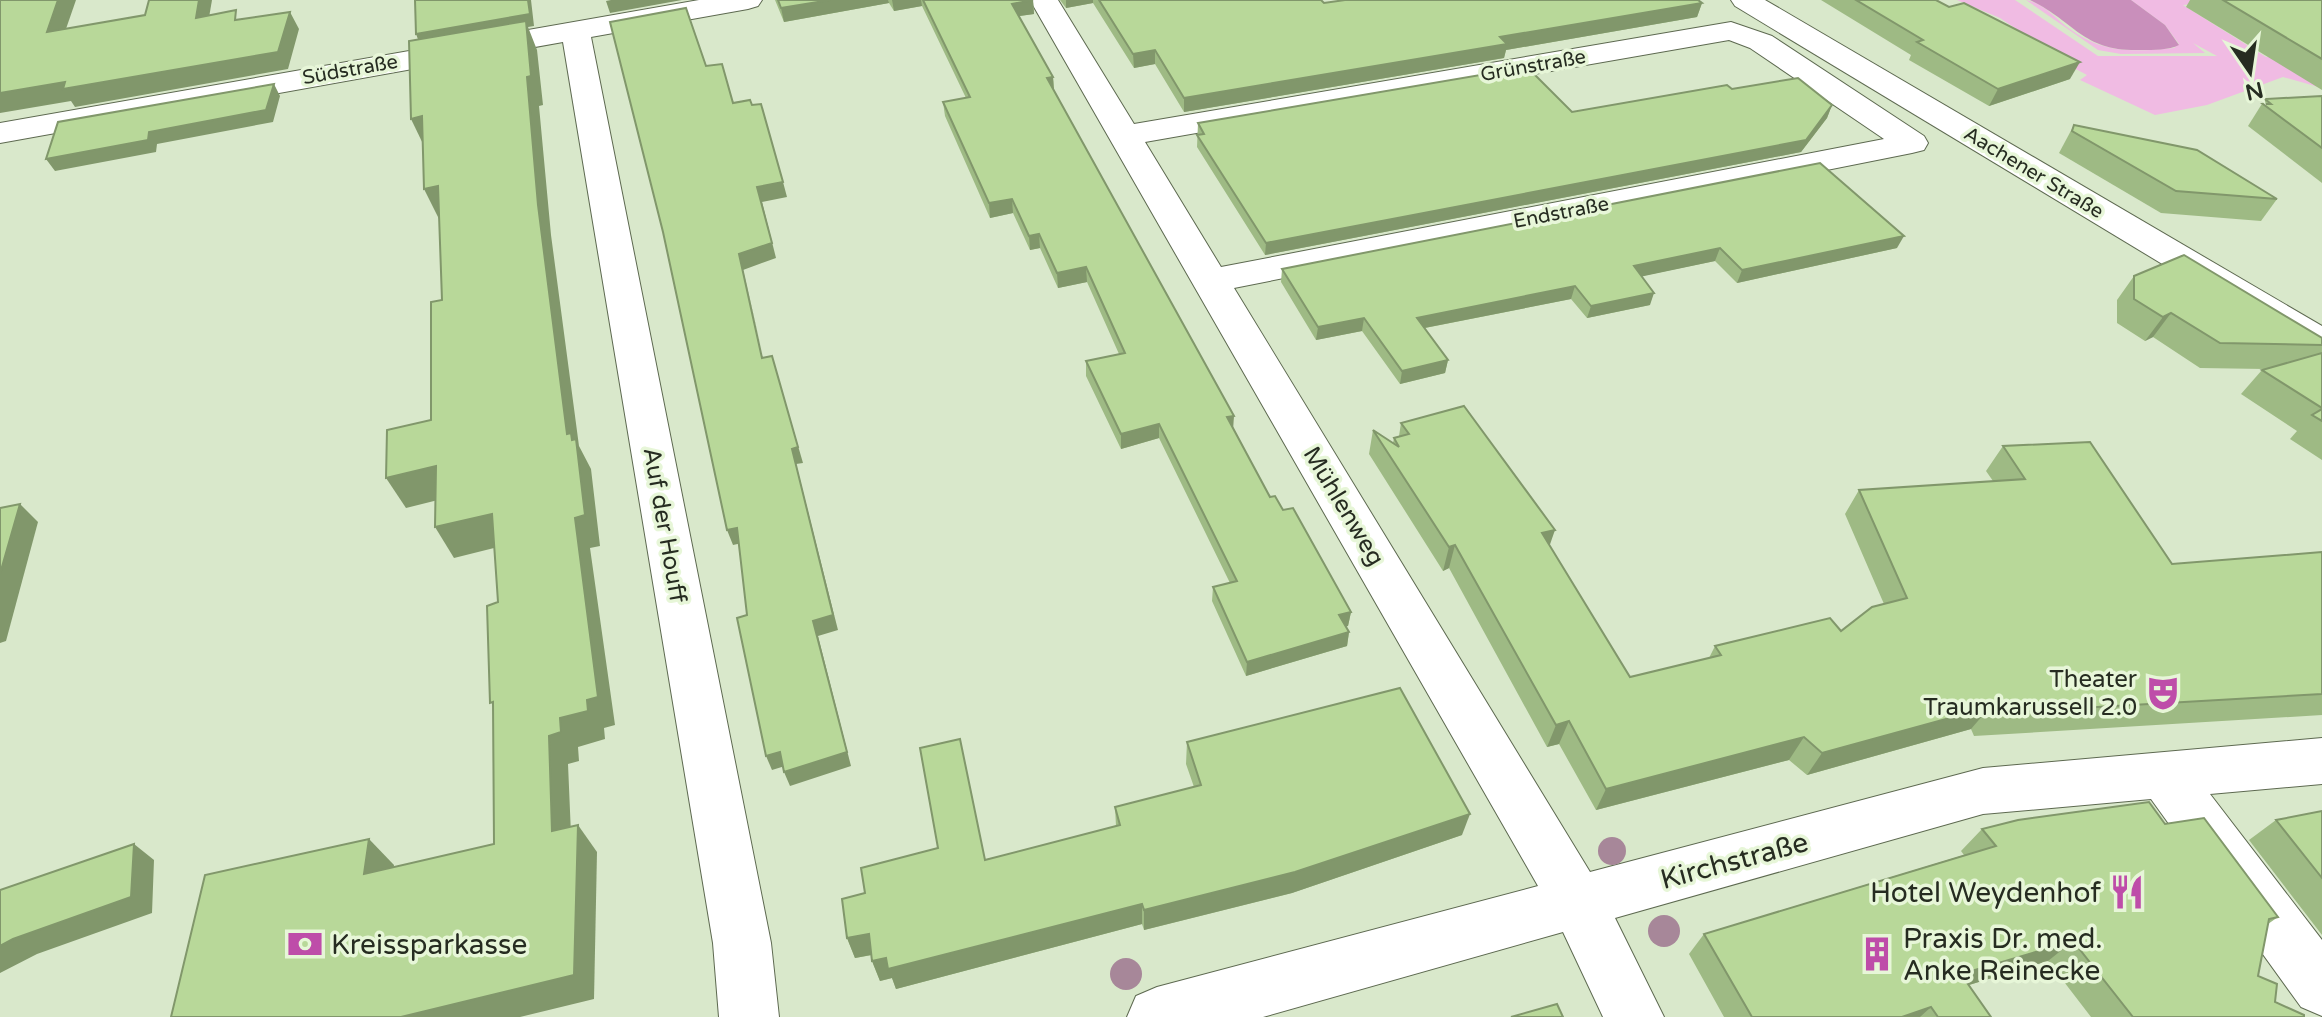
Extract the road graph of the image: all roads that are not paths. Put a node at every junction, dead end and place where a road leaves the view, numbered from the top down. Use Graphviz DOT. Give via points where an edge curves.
graph roads {
  1 [pos="748,0"];
  2 [pos="1044,0"];
  3 [pos="1745,0"];
  4 [pos="576,33"];
  5 [pos="0,133"];
  6 [pos="1124,136"];
  7 [pos="1912,143"];
  8 [pos="1211,281"];
  9 [pos="2322,343"];
  10 [pos="2322,761"];
  11 [pos="2165,776"];
  12 [pos="1578,903"];
  13 [pos="2322,987"];
  14 [pos="749,1017"];
  15 [pos="1157,1017"];
  16 [pos="1634,1017"];
  1 -- 4 [label="street, Südstraße"];
  2 -- 6 [label="street, Mühlenweg"];
  3 -- 9 [label="street, Aachener Straße"];
  4 -- 5 [label="street, Südstraße" via="541,35"];
  4 -- 14 [label="street, Auf der Houff" via="742,943"];
  6 -- 7 [label="street, Grünstraße" via="1731,31 1761,42"];
  6 -- 8 [label="street, Mühlenweg"];
  7 -- 8 [label="street, Endstraße"];
  8 -- 12 [label="street, Mühlenweg"];
  10 -- 11 [label="street, Kirchstraße"];
  11 -- 12 [label="street, Kirchstraße" via="1983,791"];
  11 -- 13 [label="street"];
  12 -- 15 [label="street, Kirchstraße"];
  12 -- 16 [label="street, Mühlenweg"];
}
